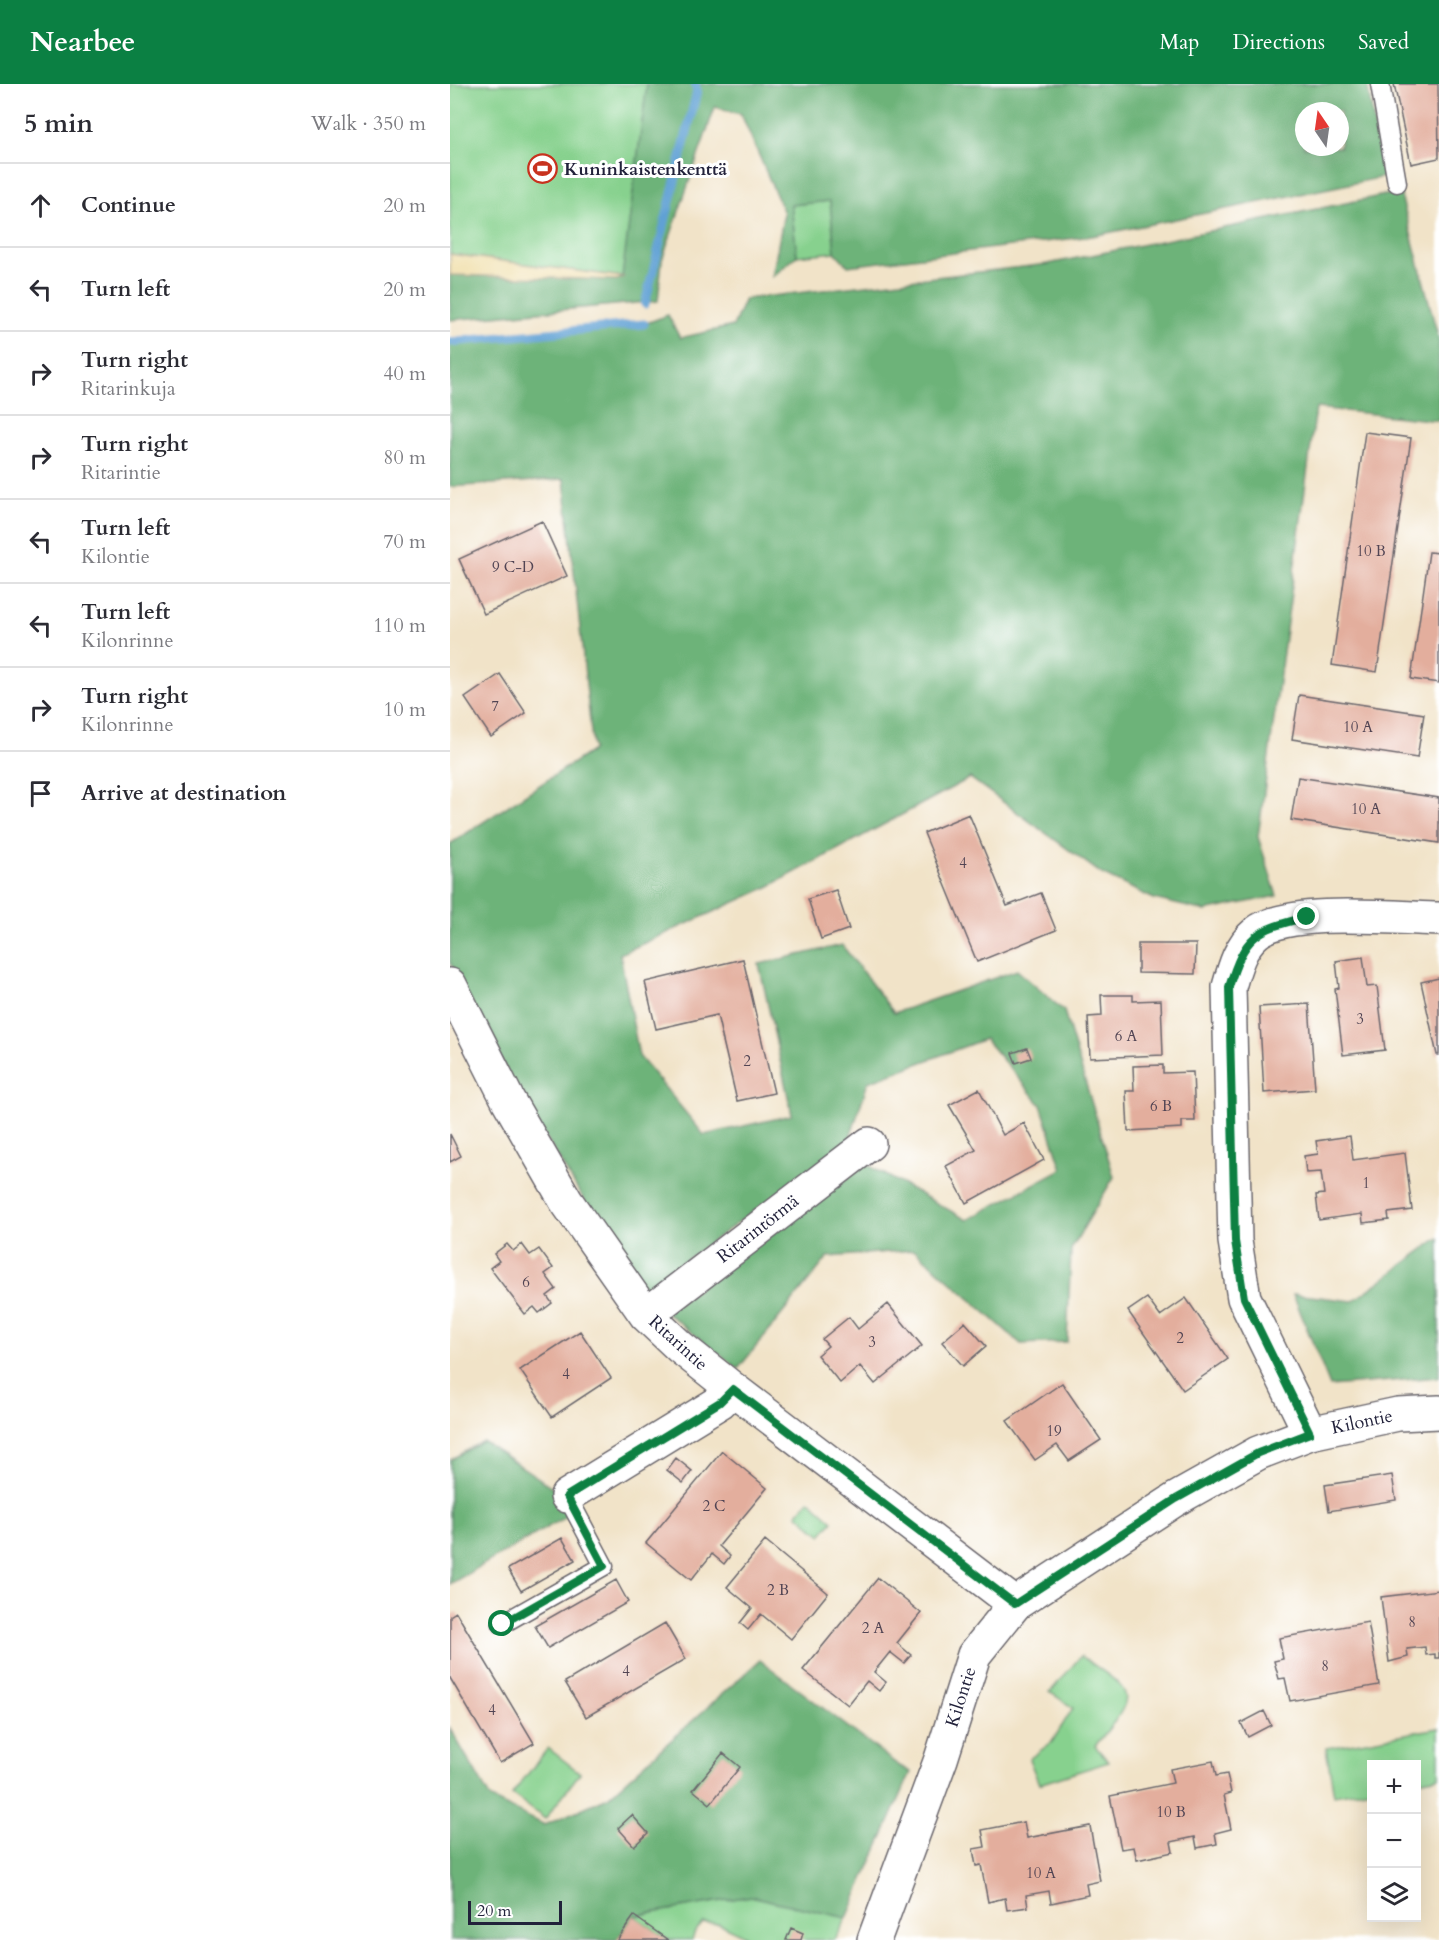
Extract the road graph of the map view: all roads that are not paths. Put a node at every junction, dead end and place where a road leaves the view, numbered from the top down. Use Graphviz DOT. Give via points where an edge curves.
graph roads {
  1 [pos="1380,84"];
  2 [pos="1397,183"];
  3 [pos="1439,919"];
  4 [pos="450,985"];
  5 [pos="869,1144"];
  6 [pos="646,1315"];
  7 [pos="733,1389"];
  8 [pos="1439,1412"];
  9 [pos="1310,1433"];
  10 [pos="567,1496"];
  11 [pos="1015,1604"];
  12 [pos="502,1624"];
  13 [pos="874,1940"];
  1 -- 2 [label="lane"];
  3 -- 9 [label="street" via="1307,917 1274,925 1256,933 1238,959 1229,987 1239,1273 1244,1298"];
  4 -- 6 [label="street, Ritarintie" via="508,1100 566,1201"];
  5 -- 6 [label="street, Ritarintörmä"];
  6 -- 7 [label="street, Ritarintie"];
  7 -- 10 [label="street" via="720,1402"];
  7 -- 11 [label="street, Ritarintie"];
  8 -- 9 [label="street, Kilontie" via="1398,1414"];
  9 -- 11 [label="street, Kilontie" via="1258,1453 1176,1499"];
  10 -- 12 [label="lane" via="604,1566"];
  11 -- 13 [label="street, Kilontie" via="974,1655 941,1759"];
}
